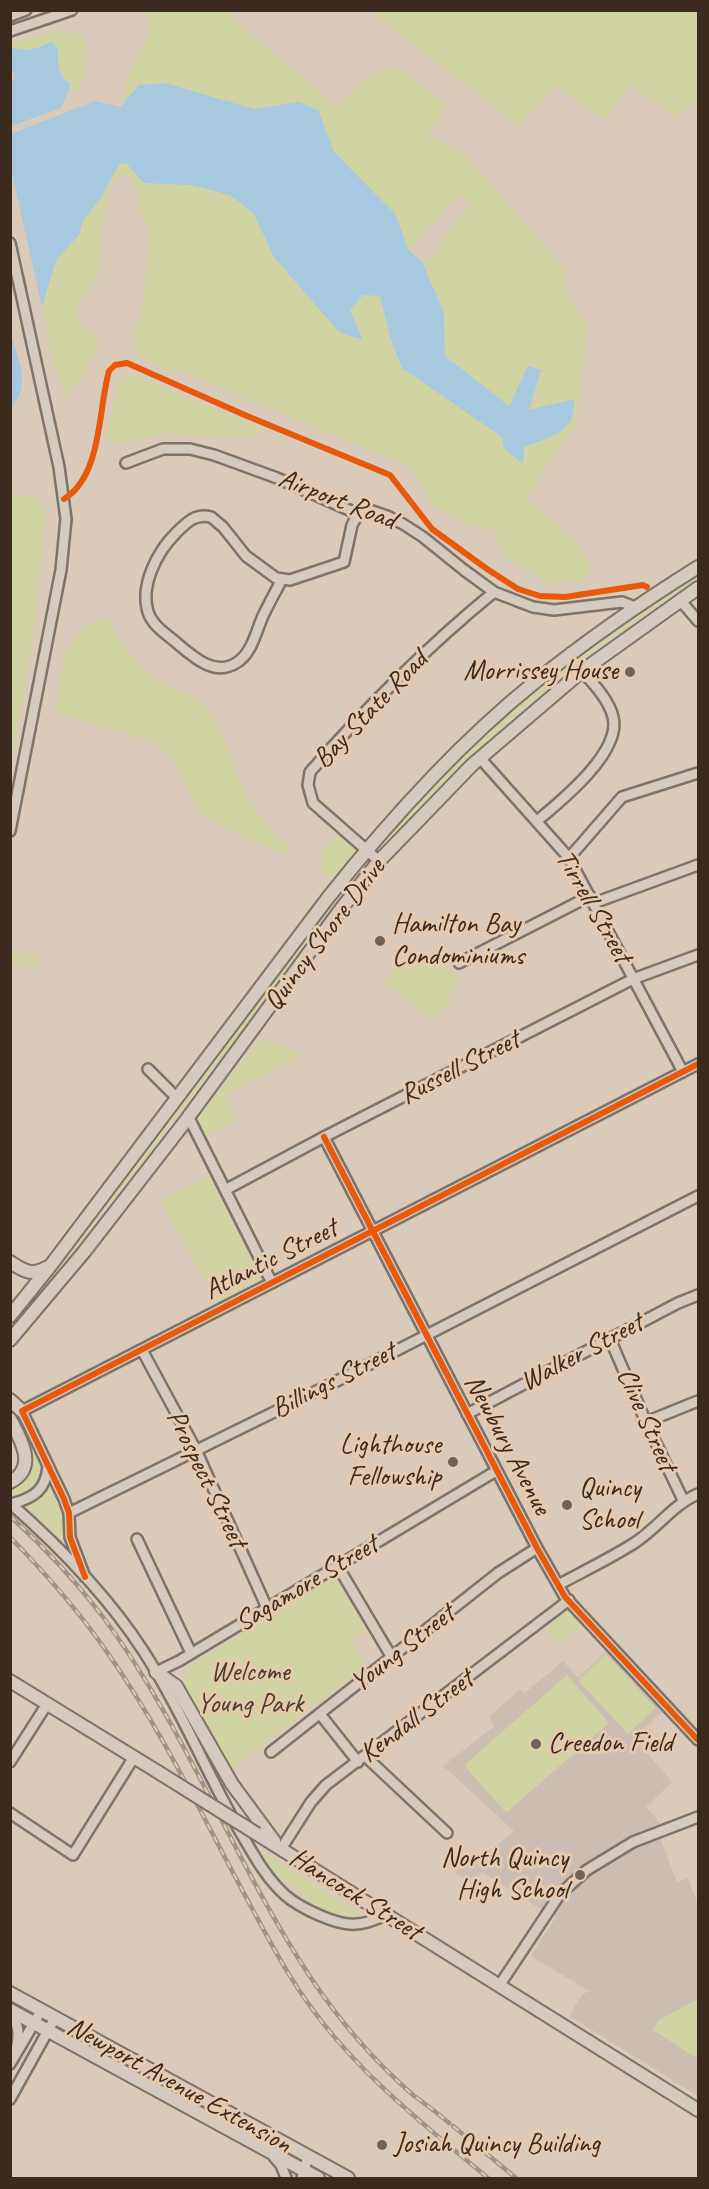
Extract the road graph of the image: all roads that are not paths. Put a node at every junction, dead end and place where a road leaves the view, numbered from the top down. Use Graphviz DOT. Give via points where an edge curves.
graph roads {
  1 [pos="26,10"];
  2 [pos="72,10"];
  3 [pos="10,16"];
  4 [pos="10,31"];
  5 [pos="10,243"];
  6 [pos="126,463"];
  7 [pos="358,514"];
  8 [pos="699,567"];
  9 [pos="282,579"];
  10 [pos="699,588"];
  11 [pos="494,592"];
  12 [pos="680,600"];
  13 [pos="635,607"];
  14 [pos="699,621"];
  15 [pos="582,671"];
  16 [pos="480,758"];
  17 [pos="699,773"];
  18 [pos="537,821"];
  19 [pos="10,831"];
  20 [pos="366,850"];
  21 [pos="570,858"];
  22 [pos="379,861"];
  23 [pos="699,865"];
  24 [pos="592,900"];
  25 [pos="699,955"];
  26 [pos="459,963"];
  27 [pos="633,980"];
  28 [pos="699,1064"];
  29 [pos="148,1069"];
  30 [pos="683,1072"];
  31 [pos="177,1098"];
  32 [pos="188,1116"];
  33 [pos="324,1137"];
  34 [pos="225,1190"];
  35 [pos="699,1196"];
  36 [pos="372,1232"];
  37 [pos="10,1262"];
  38 [pos="51,1265"];
  39 [pos="272,1283"];
  40 [pos="699,1295"];
  41 [pos="10,1298"];
  42 [pos="10,1303"];
  43 [pos="10,1316"];
  44 [pos="425,1335"];
  45 [pos="10,1340"];
  46 [pos="610,1340"];
  47 [pos="142,1350"];
  48 [pos="10,1400"];
  49 [pos="699,1401"];
  50 [pos="22,1411"];
  51 [pos="467,1414"];
  52 [pos="10,1419"];
  53 [pos="646,1422"];
  54 [pos="196,1450"];
  55 [pos="48,1466"];
  56 [pos="496,1471"];
  57 [pos="10,1482"];
  58 [pos="699,1494"];
  59 [pos="683,1500"];
  60 [pos="11,1503"];
  61 [pos="69,1513"];
  62 [pos="137,1539"];
  63 [pos="537,1548"];
  64 [pos="337,1565"];
  65 [pos="85,1577"];
  66 [pos="558,1585"];
  67 [pos="569,1600"];
  68 [pos="267,1608"];
  69 [pos="191,1653"];
  70 [pos="391,1656"];
  71 [pos="156,1672"];
  72 [pos="10,1680"];
  73 [pos="47,1704"];
  74 [pos="320,1714"];
  75 [pos="699,1740"];
  76 [pos="271,1752"];
  77 [pos="134,1757"];
  78 [pos="362,1760"];
  79 [pos="10,1762"];
  80 [pos="10,1813"];
  81 [pos="699,1817"];
  82 [pos="447,1833"];
  83 [pos="281,1849"];
  84 [pos="386,1915"];
  85 [pos="499,1986"];
  86 [pos="10,1993"];
  87 [pos="10,2011"];
  88 [pos="41,2011"];
  89 [pos="55,2018"];
  90 [pos="34,2024"];
  91 [pos="48,2030"];
  92 [pos="12,2060"];
  93 [pos="10,2099"];
  94 [pos="699,2110"];
  95 [pos="268,2151"];
  96 [pos="308,2156"];
  97 [pos="321,2163"];
  98 [pos="303,2175"];
  99 [pos="286,2178"];
  100 [pos="316,2178"];
  101 [pos="348,2178"];
  1 -- 3 [label="street"];
  2 -- 4 [label="street"];
  5 -- 19 [label="street" via="57,456 66,519 64,555"];
  6 -- 7 [label="street, Airport Road" via="164,449 190,449 234,461"];
  7 -- 9 [label="street" via="344,562 290,580"];
  7 -- 11 [label="street, Airport Road" via="372,512 403,524"];
  8 -- 13 [label="main road, Quincy Shore Drive"];
  9 -- 9 [label="street" via="246,556 211,517 198,516 157,556 147,588 148,613 155,625 196,660 218,668 236,664 247,653"];
  10 -- 12 [label="main road, Quincy Shore Drive"];
  11 -- 13 [label="street, Airport Road" via="539,609 622,602"];
  11 -- 20 [label="street, Bay State Road" via="381,694 310,772 308,785 313,803"];
  12 -- 14 [label="street"];
  12 -- 15 [label="main road, Quincy Shore Drive"];
  13 -- 20 [label="main road, Quincy Shore Drive" via="535,682 480,730"];
  15 -- 16 [label="main road, Quincy Shore Drive"];
  15 -- 18 [label="street" via="613,715 614,727 598,760 580,782"];
  16 -- 18 [label="street, Tirrell Street"];
  16 -- 22 [label="main road, Quincy Shore Drive"];
  17 -- 21 [label="street" via="622,797"];
  18 -- 21 [label="street, Tirrell Street"];
  20 -- 22 [label="street, Bay State Road"];
  20 -- 31 [label="main road, Quincy Shore Drive"];
  21 -- 24 [label="street, Tirrell Street"];
  22 -- 32 [label="main road, Quincy Shore Drive"];
  23 -- 24 [label="street"];
  24 -- 26 [label="street"];
  24 -- 27 [label="street, Tirrell Street"];
  25 -- 27 [label="street, Russell Street"];
  27 -- 30 [label="street, Tirrell Street"];
  27 -- 33 [label="street, Russell Street"];
  28 -- 30 [label="street, Atlantic Street"];
  29 -- 31 [label="street"];
  30 -- 36 [label="street, Atlantic Street"];
  31 -- 38 [label="main road, Quincy Shore Drive"];
  32 -- 34 [label="street"];
  32 -- 45 [label="main road, Quincy Shore Drive" via="84,1252"];
  33 -- 34 [label="street, Russell Street"];
  33 -- 36 [label="street, Newbury Avenue"];
  34 -- 39 [label="street"];
  35 -- 44 [label="street, Billings Street"];
  36 -- 39 [label="street, Atlantic Street"];
  36 -- 44 [label="street, Newbury Avenue"];
  37 -- 38 [label="main road" via="27,1273"];
  38 -- 43 [label="main road, Quincy Shore Drive"];
  39 -- 47 [label="street, Atlantic Street"];
  40 -- 46 [label="street, Walker Street"];
  41 -- 42 [label="main road"];
  44 -- 51 [label="street, Newbury Avenue"];
  44 -- 54 [label="street, Billings Street"];
  46 -- 51 [label="street, Walker Street"];
  46 -- 53 [label="street, Clive Street"];
  47 -- 50 [label="street, Atlantic Street"];
  47 -- 54 [label="street, Prospect Street"];
  48 -- 50 [label="main road"];
  49 -- 53 [label="street"];
  50 -- 55 [label="street"];
  51 -- 56 [label="street, Newbury Avenue"];
  52 -- 57 [label="main road" via="26,1456 26,1468"];
  53 -- 59 [label="street, Clive Street"];
  54 -- 61 [label="street, Billings Street"];
  54 -- 68 [label="street, Prospect Street"];
  55 -- 60 [label="street" via="44,1486 37,1494"];
  55 -- 61 [label="street"];
  56 -- 63 [label="street, Newbury Avenue"];
  56 -- 64 [label="street, Sagamore Street"];
  58 -- 59 [label="street"];
  59 -- 66 [label="street" via="636,1541"];
  60 -- 65 [label="street"];
  61 -- 65 [label="street" via="70,1537"];
  62 -- 69 [label="street"];
  63 -- 66 [label="street, Newbury Avenue"];
  63 -- 70 [label="street, Young Street" via="498,1573"];
  64 -- 68 [label="street, Sagamore Street"];
  64 -- 70 [label="street"];
  65 -- 71 [label="street" via="134,1636"];
  66 -- 67 [label="street, Newbury Avenue"];
  67 -- 75 [label="street, Newbury Avenue"];
  67 -- 78 [label="street, Kendall Street"];
  68 -- 69 [label="street, Sagamore Street"];
  69 -- 71 [label="street, Sagamore Street"];
  70 -- 74 [label="street, Young Street"];
  71 -- 83 [label="main road" via="176,1686 232,1784"];
  71 -- 84 [label="street" via="253,1855 286,1896 308,1911 354,1925"];
  72 -- 73 [label="main road, Hancock Street"];
  73 -- 77 [label="main road, Hancock Street"];
  73 -- 79 [label="street"];
  74 -- 76 [label="street, Young Street"];
  74 -- 78 [label="street"];
  77 -- 80 [label="street" via="73,1855"];
  77 -- 83 [label="main road, Hancock Street, bridge"];
  78 -- 82 [label="street"];
  78 -- 83 [label="street, Kendall Street" via="319,1793"];
  81 -- 85 [label="street" via="633,1842 587,1870 560,1894"];
  83 -- 84 [label="main road, Hancock Street"];
  84 -- 85 [label="main road, Hancock Street"];
  85 -- 94 [label="main road, Hancock Street"];
  86 -- 88 [label="main road, Newport Avenue Extension"];
  87 -- 90 [label="main road, Newport Avenue Extension"];
  87 -- 92 [label="street" via="18,2025"];
  88 -- 89 [label="main road, Newport Avenue Extension"];
  88 -- 90 [label="street"];
  89 -- 91 [label="street"];
  89 -- 96 [label="main road, Newport Avenue Extension"];
  90 -- 91 [label="main road, Newport Avenue Extension"];
  90 -- 92 [label="street"];
  91 -- 93 [label="street"];
  91 -- 95 [label="main road, Newport Avenue Extension"];
  95 -- 98 [label="main road, Newport Avenue Extension"];
  95 -- 99 [label="street" via="281,2165"];
  96 -- 97 [label="main road, Newport Avenue Extension"];
  96 -- 98 [label="street"];
  97 -- 100 [label="street"];
  97 -- 101 [label="main road, Newport Avenue Extension"];
  98 -- 100 [label="main road, Newport Avenue Extension"];
}
